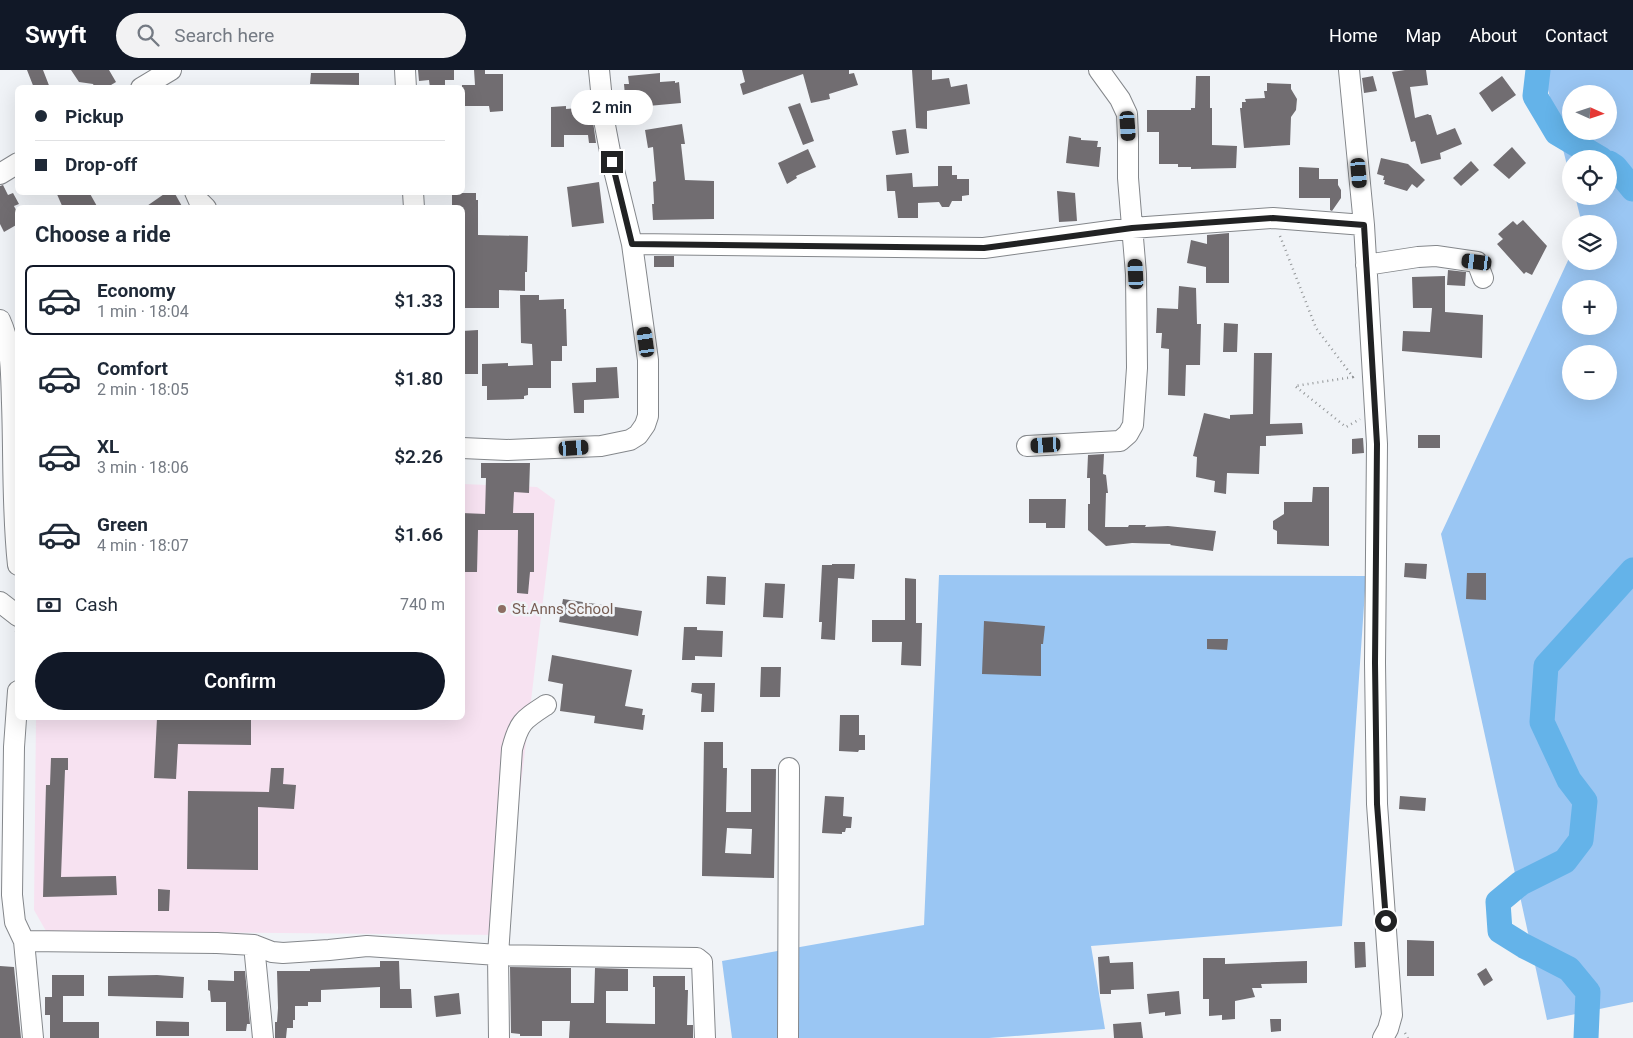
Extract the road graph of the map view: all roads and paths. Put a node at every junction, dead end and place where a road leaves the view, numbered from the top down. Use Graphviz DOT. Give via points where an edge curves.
graph roads {
  1 [pos="170,70"];
  2 [pos="405,70"];
  3 [pos="599,70"];
  4 [pos="1099,70"];
  5 [pos="1349,70"];
  6 [pos="141,83"];
  7 [pos="406,85"];
  8 [pos="15,165"];
  9 [pos="0,174"];
  10 [pos="1273,218"];
  11 [pos="1364,225"];
  12 [pos="1132,228"];
  13 [pos="632,244"];
  14 [pos="1366,265"];
  15 [pos="1483,278"];
  16 [pos="0,320"];
  17 [pos="1372,361"];
  18 [pos="1353,377"];
  19 [pos="1375,411"];
  20 [pos="15,436"];
  21 [pos="1026,446"];
  22 [pos="465,448"];
  23 [pos="15,515"];
  24 [pos="0,602"];
  25 [pos="15,614"];
  26 [pos="546,705"];
  27 [pos="16,720"];
  28 [pos="788,768"];
  29 [pos="24,941"];
  30 [pos="254,945"];
  31 [pos="498,955"];
  32 [pos="33,1038"];
  33 [pos="263,1038"];
  34 [pos="499,1038"];
  35 [pos="706,1038"];
  36 [pos="788,1038"];
  37 [pos="1383,1038"];
  1 -- 6 [label="street"];
  2 -- 7 [label="street"];
  3 -- 13 [label="street" via="604,120"];
  4 -- 12 [label="street" via="1127,114"];
  5 -- 11 [label="street"];
  8 -- 9 [label="street"];
  10 -- 11 [label="street"];
  10 -- 12 [label="street"];
  10 -- 18 [label="path" via="1316,328"];
  11 -- 14 [label="street"];
  12 -- 13 [label="street" via="984,248"];
  12 -- 21 [label="street" via="1136,274 1133,425 1120,441"];
  13 -- 22 [label="street" via="648,360 648,416 638,435 617,444 601,446 507,450"];
  14 -- 15 [label="street" via="1436,256 1477,262"];
  14 -- 17 [label="street"];
  16 -- 20 [label="street" via="10,357"];
  17 -- 18 [label="path"];
  17 -- 19 [label="street"];
  18 -- 19 [label="path" via="1295,386 1346,427"];
  19 -- 37 [label="street" via="1377,804 1392,1015"];
  20 -- 23 [label="street"];
  24 -- 25 [label="street"];
  26 -- 31 [label="street" via="524,719 516,732 512,749"];
  27 -- 29 [label="street" via="12,895 15,922"];
  28 -- 36 [label="street"];
  29 -- 30 [label="street"];
  29 -- 32 [label="street"];
  30 -- 31 [label="street" via="283,953 367,946"];
  30 -- 33 [label="street"];
  31 -- 34 [label="street"];
  31 -- 35 [label="street" via="697,958 702,962"];
}
